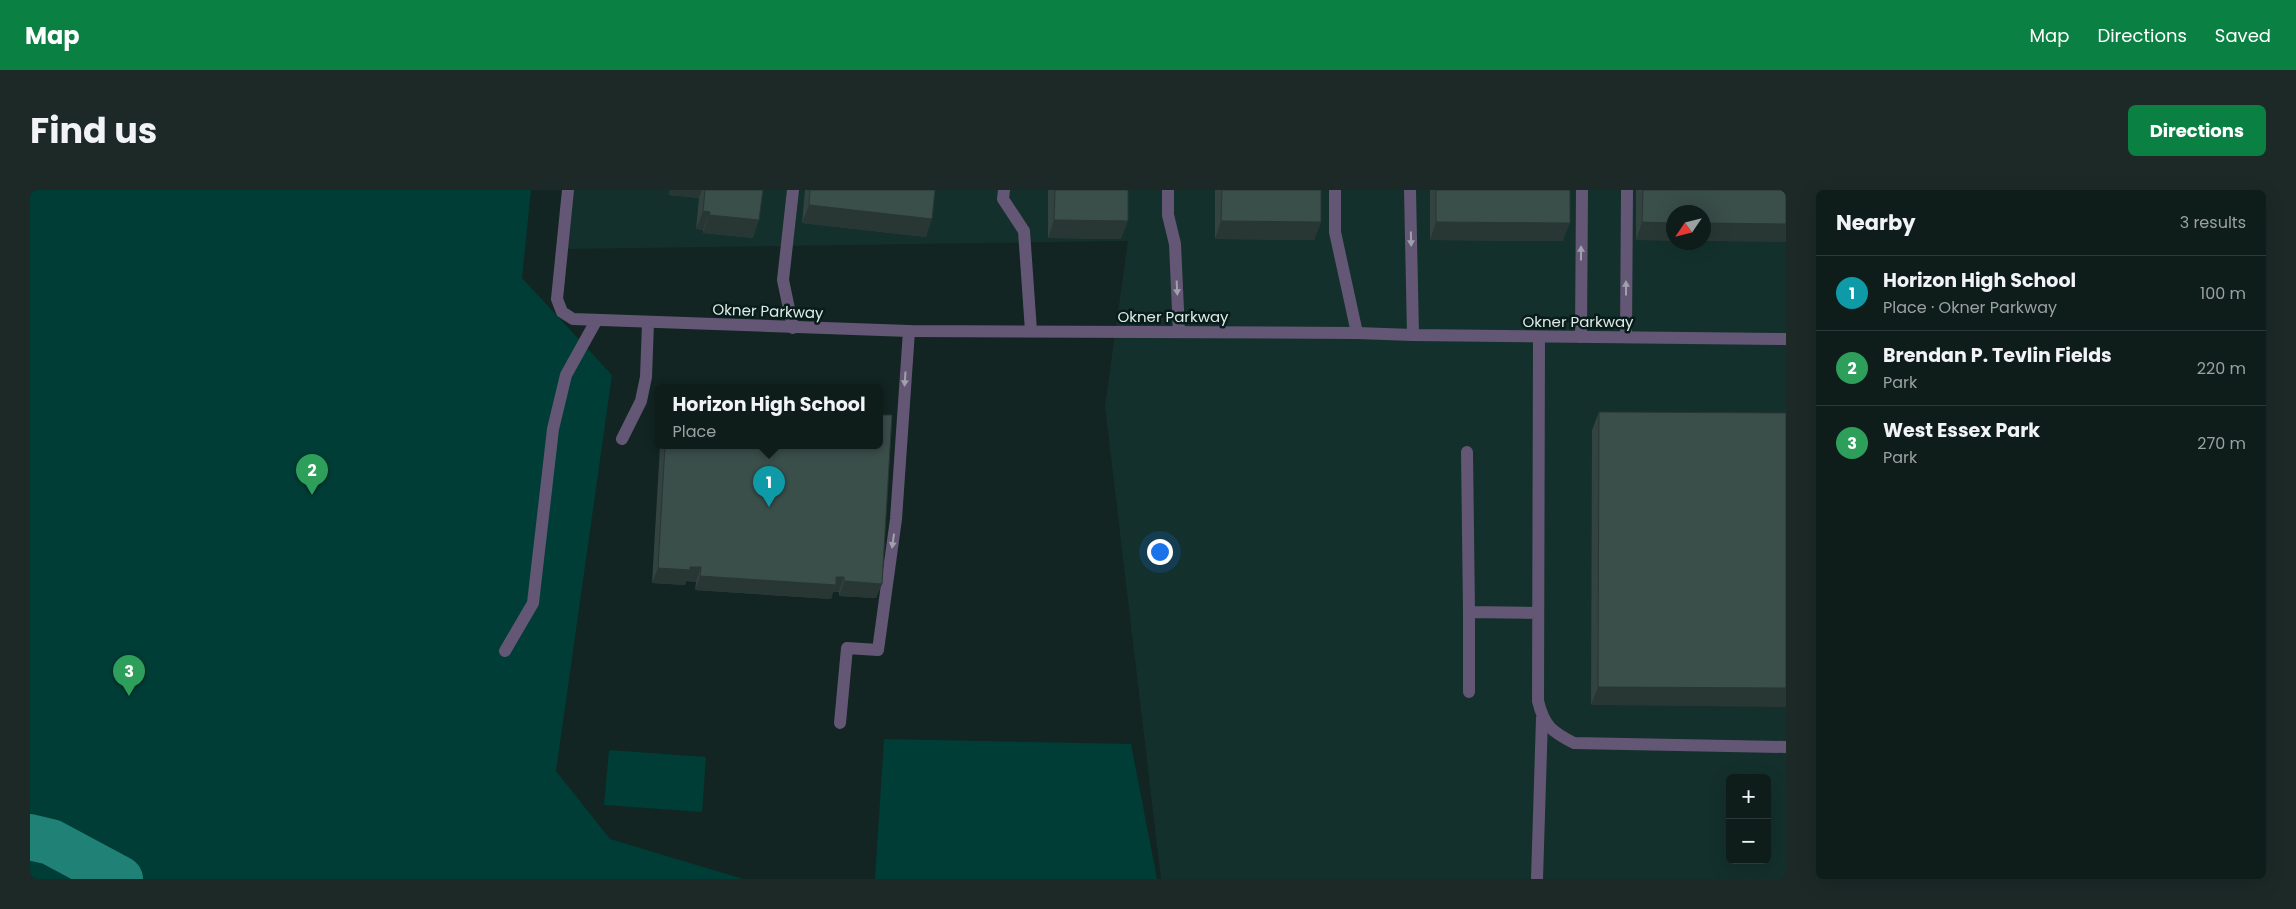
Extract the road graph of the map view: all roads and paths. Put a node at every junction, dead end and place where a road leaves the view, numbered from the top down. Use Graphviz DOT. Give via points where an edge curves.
graph roads {
  1 [pos="568,190"];
  2 [pos="793,190"];
  3 [pos="1004,190"];
  4 [pos="1168,190"];
  5 [pos="1335,190"];
  6 [pos="1410,190"];
  7 [pos="1582,190"];
  8 [pos="1627,190"];
  9 [pos="596,321"];
  10 [pos="648,324"];
  11 [pos="793,328"];
  12 [pos="908,331"];
  13 [pos="1030,331"];
  14 [pos="1179,332"];
  15 [pos="1357,333"];
  16 [pos="1413,335"];
  17 [pos="1539,337"];
  18 [pos="1581,337"];
  19 [pos="1626,337"];
  20 [pos="1786,339"];
  21 [pos="622,439"];
  22 [pos="1467,452"];
  23 [pos="1469,612"];
  24 [pos="1538,613"];
  25 [pos="505,651"];
  26 [pos="1469,692"];
  27 [pos="1542,718"];
  28 [pos="840,723"];
  29 [pos="1786,747"];
  30 [pos="1537,879"];
  1 -- 9 [label="street, Okner Parkway" via="558,299 562,312 573,319"];
  2 -- 11 [label="street" via="783,280"];
  3 -- 13 [label="street" via="1003,199 1024,231"];
  4 -- 14 [label="street, one-way" via="1168,215 1175,244"];
  5 -- 15 [label="street" via="1335,232"];
  6 -- 16 [label="street, one-way"];
  18 -- 7 [label="street, one-way"];
  19 -- 8 [label="street, one-way"];
  9 -- 10 [label="street, Okner Parkway"];
  9 -- 25 [label="street" via="566,375 553,429 533,604"];
  10 -- 11 [label="street, Okner Parkway"];
  10 -- 21 [label="street" via="646,377 641,401"];
  11 -- 12 [label="street, Okner Parkway"];
  12 -- 13 [label="street, Okner Parkway"];
  12 -- 28 [label="street, one-way" via="896,520 878,650 848,648"];
  13 -- 14 [label="street, Okner Parkway"];
  14 -- 15 [label="street, Okner Parkway"];
  15 -- 16 [label="street, Okner Parkway"];
  16 -- 17 [label="street, Okner Parkway"];
  17 -- 18 [label="street, Okner Parkway"];
  17 -- 24 [label="street"];
  18 -- 19 [label="street, Okner Parkway"];
  19 -- 20 [label="street, Okner Parkway"];
  22 -- 23 [label="street"];
  23 -- 24 [label="street"];
  23 -- 26 [label="street"];
  24 -- 27 [label="street" via="1538,701"];
  27 -- 29 [label="street" via="1555,733 1574,743"];
  27 -- 30 [label="street"];
}
